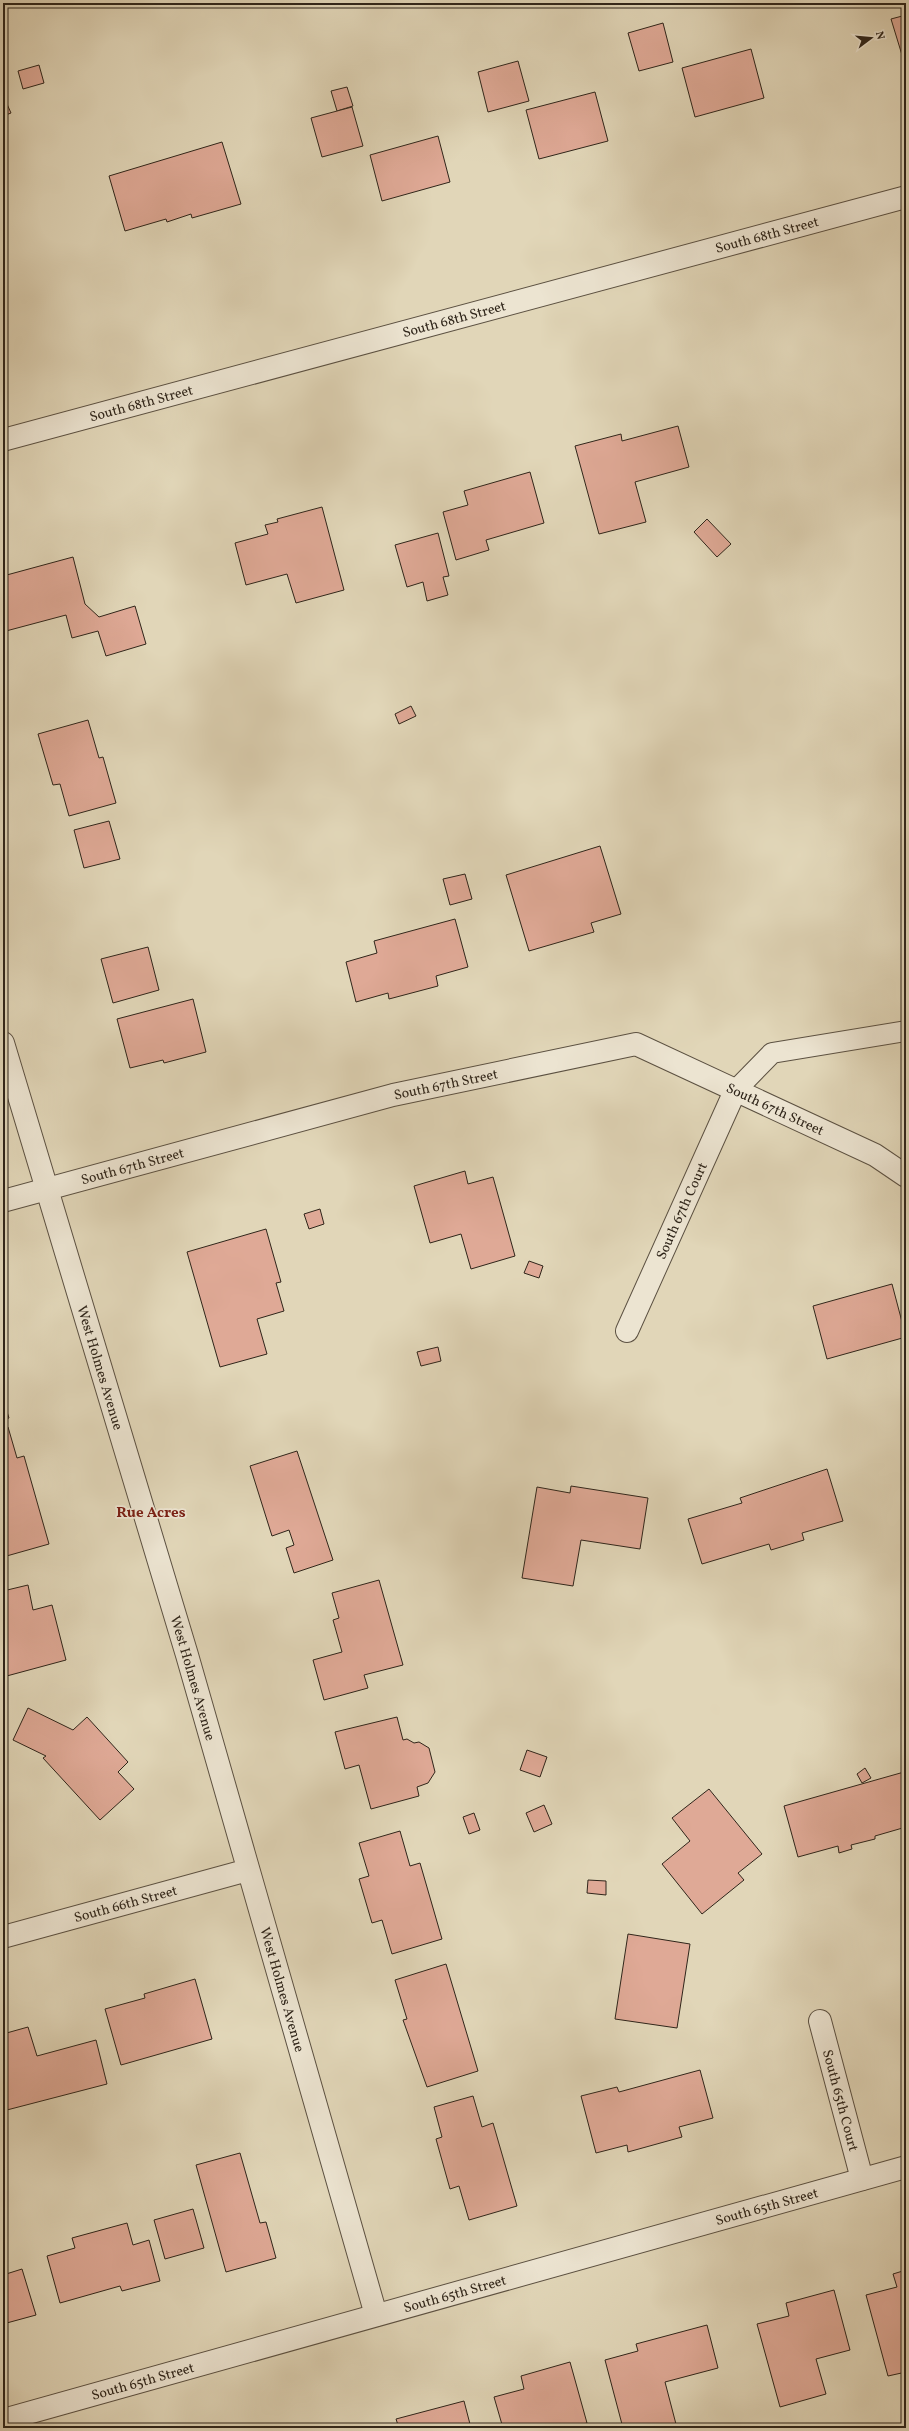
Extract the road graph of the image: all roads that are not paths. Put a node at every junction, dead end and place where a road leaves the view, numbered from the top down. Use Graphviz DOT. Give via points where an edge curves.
graph roads {
  1 [pos="906,197"];
  2 [pos="3,440"];
  3 [pos="906,1030"];
  4 [pos="3,1043"];
  5 [pos="735,1091"];
  6 [pos="906,1176"];
  7 [pos="49,1189"];
  8 [pos="3,1201"];
  9 [pos="627,1331"];
  10 [pos="248,1870"];
  11 [pos="3,1937"];
  12 [pos="820,2022"];
  13 [pos="906,2167"];
  14 [pos="862,2180"];
  15 [pos="376,2315"];
  16 [pos="3,2420"];
  1 -- 2 [label="street, South 68th Street"];
  3 -- 5 [label="lane" via="772,1053"];
  4 -- 7 [label="street, West Holmes Avenue"];
  5 -- 6 [label="street, South 67th Street" via="875,1154"];
  5 -- 7 [label="street, South 67th Street" via="636,1044 393,1095"];
  5 -- 9 [label="street, South 67th Court"];
  7 -- 8 [label="street, South 67th Street"];
  7 -- 10 [label="street, West Holmes Avenue"];
  10 -- 11 [label="street, South 66th Street"];
  10 -- 15 [label="street, West Holmes Avenue"];
  12 -- 14 [label="street, South 65th Court"];
  13 -- 14 [label="street, South 65th Street"];
  14 -- 15 [label="street, South 65th Street"];
  15 -- 16 [label="street, South 65th Street"];
}
